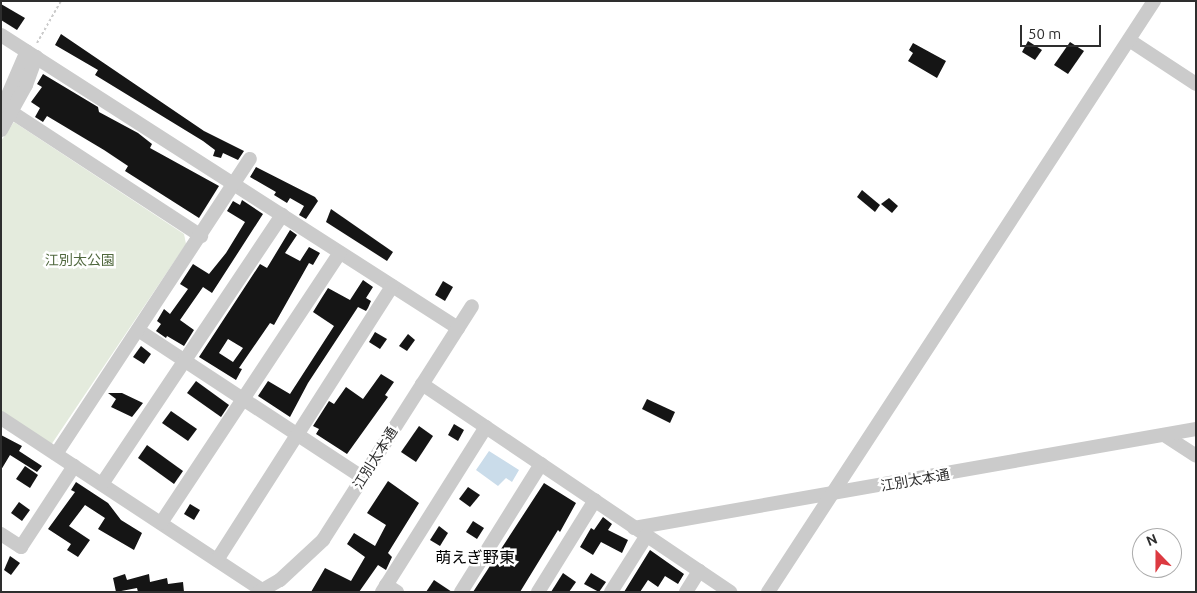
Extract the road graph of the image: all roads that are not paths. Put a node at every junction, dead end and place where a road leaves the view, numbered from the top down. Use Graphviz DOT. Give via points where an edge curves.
graph roads {
  1 [pos="1154,1"];
  2 [pos="1,35"];
  3 [pos="1129,40"];
  4 [pos="31,54"];
  5 [pos="1196,84"];
  6 [pos="4,111"];
  7 [pos="1,130"];
  8 [pos="250,159"];
  9 [pos="233,184"];
  10 [pos="282,215"];
  11 [pos="201,236"];
  12 [pos="340,253"];
  13 [pos="392,286"];
  14 [pos="472,306"];
  15 [pos="458,328"];
  16 [pos="138,330"];
  17 [pos="185,361"];
  18 [pos="422,384"];
  19 [pos="245,400"];
  20 [pos="1,418"];
  21 [pos="486,427"];
  22 [pos="1196,430"];
  23 [pos="297,434"];
  24 [pos="1164,435"];
  25 [pos="56,454"];
  26 [pos="1196,456"];
  27 [pos="541,464"];
  28 [pos="74,466"];
  29 [pos="363,478"];
  30 [pos="102,484"];
  31 [pos="830,496"];
  32 [pos="595,500"];
  33 [pos="161,523"];
  34 [pos="634,528"];
  35 [pos="1,534"];
  36 [pos="647,535"];
  37 [pos="217,560"];
  38 [pos="699,571"];
  39 [pos="388,589"];
  40 [pos="263,591"];
  41 [pos="461,592"];
  42 [pos="538,592"];
  43 [pos="611,592"];
  44 [pos="686,592"];
  45 [pos="730,592"];
  46 [pos="768,592"];
  1 -- 3 [label="street"];
  2 -- 4 [label="street"];
  3 -- 5 [label="street"];
  3 -- 31 [label="street"];
  4 -- 6 [label="street"];
  4 -- 9 [label="street"];
  6 -- 7 [label="street"];
  6 -- 11 [label="street"];
  8 -- 9 [label="street"];
  9 -- 10 [label="street"];
  9 -- 11 [label="street"];
  10 -- 12 [label="street"];
  10 -- 17 [label="street"];
  11 -- 16 [label="street"];
  12 -- 13 [label="street"];
  12 -- 19 [label="street"];
  13 -- 15 [label="street"];
  13 -- 23 [label="street"];
  14 -- 15 [label="street, 江別太本通"];
  15 -- 18 [label="street, 江別太本通"];
  16 -- 17 [label="street"];
  16 -- 25 [label="street"];
  17 -- 19 [label="street"];
  17 -- 30 [label="street"];
  18 -- 21 [label="street"];
  18 -- 29 [label="street, 江別太本通"];
  19 -- 23 [label="street"];
  19 -- 33 [label="street"];
  20 -- 25 [label="street"];
  21 -- 27 [label="street"];
  21 -- 39 [label="street"];
  22 -- 24 [label="street, 江別太本通"];
  23 -- 29 [label="street"];
  23 -- 37 [label="street"];
  24 -- 26 [label="street"];
  24 -- 31 [label="street, 江別太本通"];
  25 -- 28 [label="street"];
  27 -- 32 [label="street"];
  27 -- 41 [label="street"];
  28 -- 30 [label="street"];
  28 -- 35 [label="street" via="21,547"];
  29 -- 40 [label="street, 江別太本通" via="323,540 280,580"];
  30 -- 33 [label="street"];
  31 -- 34 [label="street, 江別太本通"];
  31 -- 46 [label="street"];
  32 -- 34 [label="street"];
  32 -- 42 [label="street"];
  33 -- 37 [label="street"];
  34 -- 36 [label="street"];
  36 -- 38 [label="street"];
  36 -- 43 [label="street"];
  37 -- 40 [label="street"];
  38 -- 44 [label="street"];
  38 -- 45 [label="street"];
}
